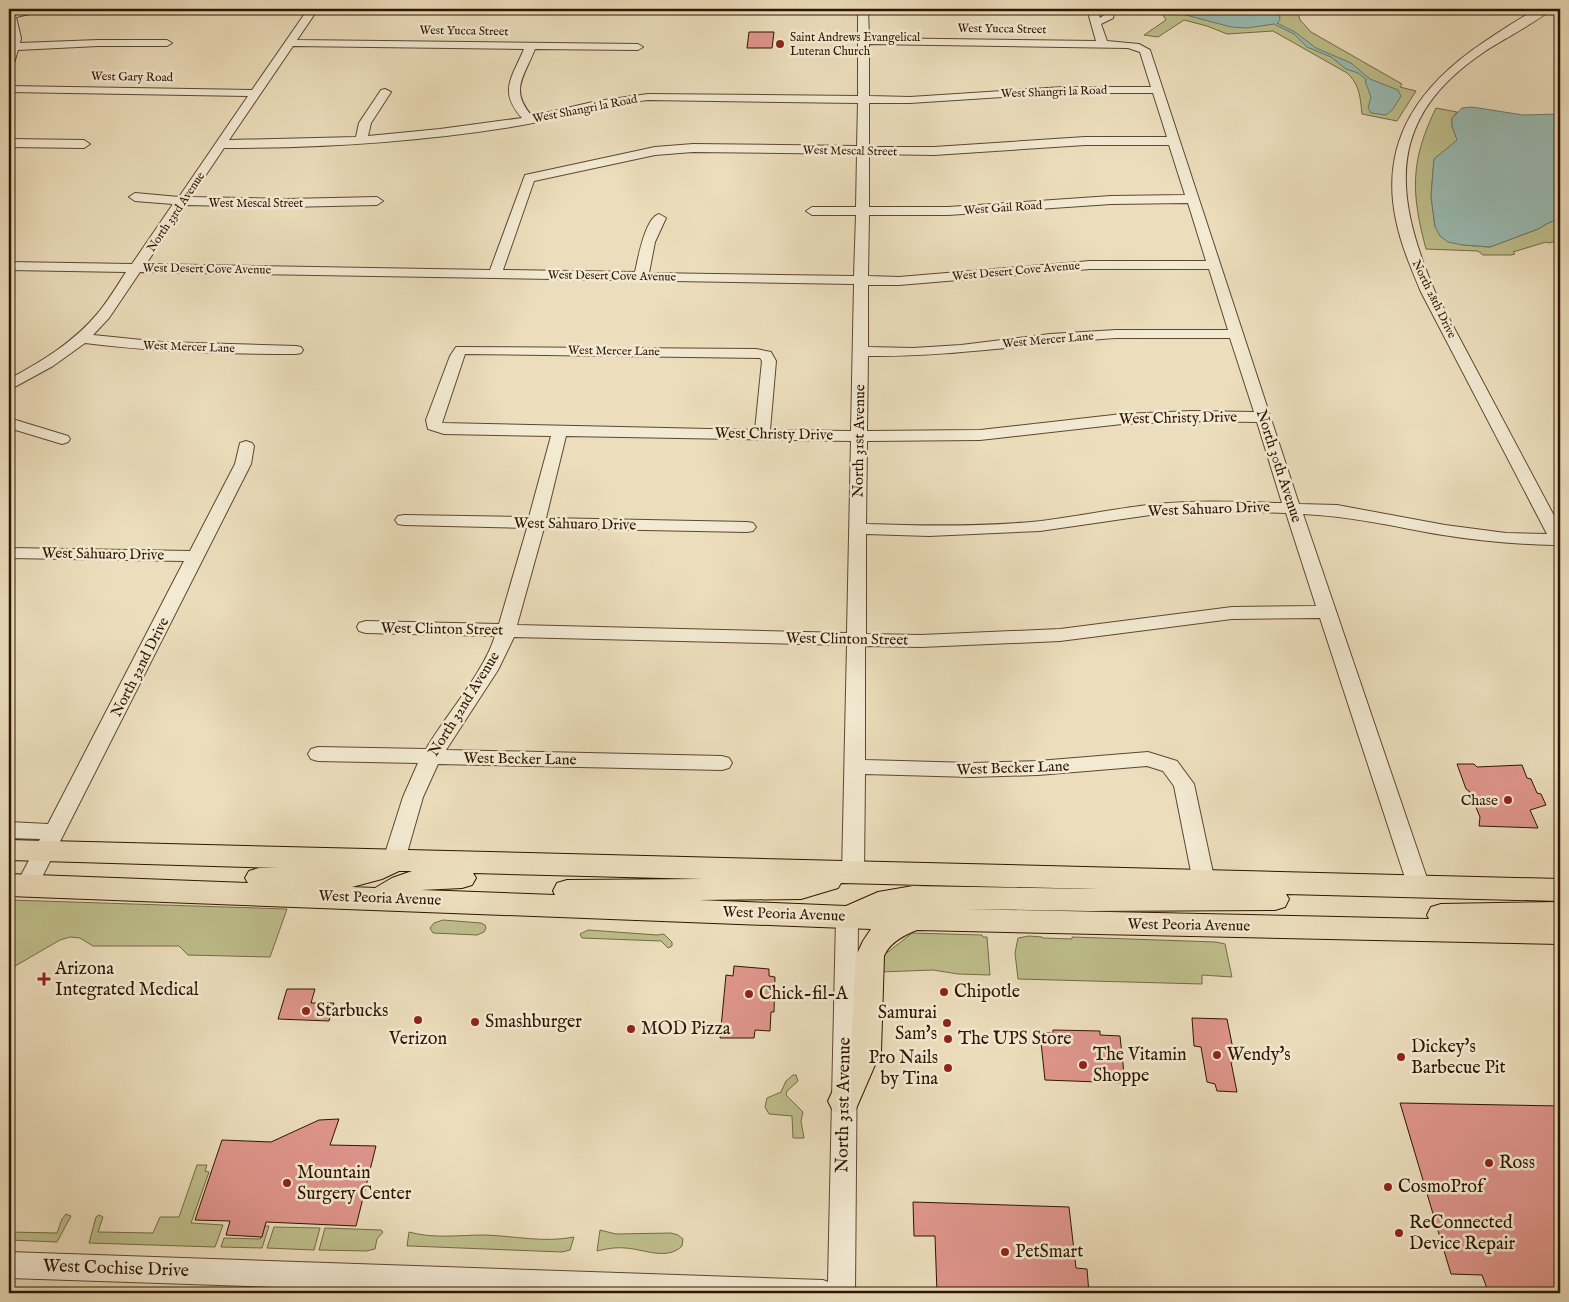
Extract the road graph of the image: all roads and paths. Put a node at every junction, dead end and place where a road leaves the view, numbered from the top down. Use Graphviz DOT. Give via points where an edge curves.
graph roads {
  1 [pos="39,9"];
  2 [pos="313,9"];
  3 [pos="863,9"];
  4 [pos="1092,9"];
  5 [pos="1110,9"];
  6 [pos="1546,9"];
  7 [pos="9,13"];
  8 [pos="1096,22"];
  9 [pos="864,41"];
  10 [pos="167,43"];
  11 [pos="289,43"];
  12 [pos="1102,44"];
  13 [pos="531,46"];
  14 [pos="14,47"];
  15 [pos="638,47"];
  16 [pos="1139,47"];
  17 [pos="9,63"];
  18 [pos="9,89"];
  19 [pos="1156,90"];
  20 [pos="385,92"];
  21 [pos="256,93"];
  22 [pos="864,99"];
  23 [pos="530,120"];
  24 [pos="1174,140"];
  25 [pos="361,141"];
  26 [pos="9,143"];
  27 [pos="84,144"];
  28 [pos="221,144"];
  29 [pos="863,151"];
  30 [pos="529,178"];
  31 [pos="136,197"];
  32 [pos="1193,199"];
  33 [pos="182,201"];
  34 [pos="377,201"];
  35 [pos="812,211"];
  36 [pos="862,211"];
  37 [pos="659,218"];
  38 [pos="1214,265"];
  39 [pos="9,266"];
  40 [pos="137,268"];
  41 [pos="494,274"];
  42 [pos="641,276"];
  43 [pos="861,280"];
  44 [pos="1237,334"];
  45 [pos="83,338"];
  46 [pos="296,350"];
  47 [pos="860,350"];
  48 [pos="9,385"];
  49 [pos="1264,417"];
  50 [pos="9,423"];
  51 [pos="434,426"];
  52 [pos="560,430"];
  53 [pos="762,434"];
  54 [pos="859,436"];
  55 [pos="62,439"];
  56 [pos="246,446"];
  57 [pos="1292,507"];
  58 [pos="404,520"];
  59 [pos="536,523"];
  60 [pos="747,527"];
  61 [pos="857,529"];
  62 [pos="1560,541"];
  63 [pos="9,552"];
  64 [pos="197,556"];
  65 [pos="1328,612"];
  66 [pos="366,627"];
  67 [pos="507,630"];
  68 [pos="857,640"];
  69 [pos="318,754"];
  70 [pos="431,757"];
  71 [pos="722,764"];
  72 [pos="1170,766"];
  73 [pos="854,767"];
  74 [pos="9,830"];
  75 [pos="50,841"];
  76 [pos="9,850"];
  77 [pos="394,860"];
  78 [pos="593,865"];
  79 [pos="737,869"];
  80 [pos="853,872"];
  81 [pos="1204,882"];
  82 [pos="818,884"];
  83 [pos="18,885"];
  84 [pos="1419,887"];
  85 [pos="156,890"];
  86 [pos="1560,890"];
  87 [pos="381,898"];
  88 [pos="487,902"];
  89 [pos="878,903"];
  90 [pos="1560,912"];
  91 [pos="847,917"];
  92 [pos="919,918"];
  93 [pos="1308,928"];
  94 [pos="1560,932"];
  95 [pos="844,1101"];
  96 [pos="9,1265"];
  97 [pos="823,1293"];
  98 [pos="841,1293"];
  1 -- 7 [label="street"];
  2 -- 11 [label="street, North 33rd Avenue"];
  3 -- 9 [label="street, North 31st Avenue"];
  4 -- 8 [label="street"];
  5 -- 8 [label="street" via="1109,16"];
  6 -- 62 [label="street, North 28th Drive" via="1477,51 1432,93 1417,113 1404,144 1399,161 1399,191 1407,237 1426,287"];
  7 -- 14 [label="street" via="16,38"];
  8 -- 12 [label="street"];
  9 -- 12 [label="street, West Yucca Street"];
  9 -- 22 [label="street, North 31st Avenue"];
  10 -- 14 [label="street"];
  11 -- 13 [label="street, West Yucca Street"];
  11 -- 21 [label="street, North 33rd Avenue"];
  12 -- 16 [label="street, West Yucca Street"];
  13 -- 15 [label="street, West Yucca Street"];
  13 -- 23 [label="street" via="513,96"];
  14 -- 17 [label="street"];
  16 -- 19 [label="street, North 30th Avenue" via="1145,50"];
  18 -- 21 [label="street, West Gary Road"];
  19 -- 22 [label="street, West Shangri la Road" via="948,93"];
  19 -- 24 [label="street, North 30th Avenue"];
  20 -- 25 [label="street" via="364,123"];
  21 -- 28 [label="street, North 33rd Avenue"];
  22 -- 23 [label="street, West Shangri la Road" via="648,97"];
  22 -- 29 [label="street, North 31st Avenue"];
  23 -- 25 [label="street, West Shangri la Road" via="432,135"];
  24 -- 29 [label="street, West Mescal Street" via="1077,141 934,151"];
  24 -- 32 [label="street, North 30th Avenue"];
  25 -- 28 [label="street, West Shangri la Road"];
  26 -- 27 [label="street"];
  28 -- 33 [label="street, North 33rd Avenue"];
  29 -- 30 [label="street, West Mescal Street" via="675,149"];
  29 -- 36 [label="street, North 31st Avenue"];
  30 -- 41 [label="street"];
  31 -- 33 [label="street, West Mescal Street"];
  32 -- 36 [label="street, West Gail Road" via="1111,200 948,211"];
  32 -- 38 [label="street, North 30th Avenue"];
  33 -- 34 [label="street, West Mescal Street" via="283,204"];
  33 -- 40 [label="street, North 33rd Avenue"];
  35 -- 36 [label="street, West Gail Road"];
  36 -- 43 [label="street, North 31st Avenue"];
  37 -- 42 [label="street" via="648,242"];
  38 -- 43 [label="street, West Desert Cove Avenue" via="1090,265 921,280"];
  38 -- 44 [label="street, North 30th Avenue"];
  39 -- 40 [label="street, West Desert Cove Avenue"];
  40 -- 41 [label="street, West Desert Cove Avenue"];
  40 -- 45 [label="street, North 33rd Avenue" via="104,315"];
  41 -- 42 [label="street, West Desert Cove Avenue"];
  42 -- 43 [label="street, West Desert Cove Avenue"];
  43 -- 47 [label="street, North 31st Avenue"];
  44 -- 47 [label="street, West Mercer Lane" via="1116,334 913,352"];
  44 -- 49 [label="street, North 30th Avenue"];
  45 -- 46 [label="street, West Mercer Lane" via="180,348"];
  45 -- 48 [label="street, North 33rd Avenue"];
  47 -- 54 [label="street, North 31st Avenue"];
  49 -- 54 [label="street, West Christy Drive" via="1157,417 980,435"];
  49 -- 57 [label="street, North 30th Avenue"];
  50 -- 55 [label="street"];
  51 -- 52 [label="street, West Christy Drive"];
  51 -- 53 [label="street, West Mercer Lane" via="461,350 736,353 766,355 769,361"];
  52 -- 53 [label="street, West Christy Drive"];
  52 -- 59 [label="street, North 32nd Avenue"];
  53 -- 54 [label="street, West Christy Drive"];
  54 -- 61 [label="street, North 31st Avenue"];
  56 -- 64 [label="street, North 32nd Drive" via="243,464"];
  57 -- 61 [label="street, West Sahuaro Drive" via="1157,509 1040,526 991,529"];
  57 -- 62 [label="street, West Sahuaro Drive" via="1337,510 1506,538"];
  57 -- 65 [label="street, North 30th Avenue"];
  58 -- 59 [label="street, West Sahuaro Drive"];
  59 -- 60 [label="street, West Sahuaro Drive"];
  59 -- 67 [label="street, North 32nd Avenue"];
  61 -- 68 [label="street, North 31st Avenue"];
  63 -- 64 [label="street, West Sahuaro Drive"];
  64 -- 75 [label="street, North 32nd Drive"];
  65 -- 68 [label="street, West Clinton Street" via="1232,612 1060,635 921,641"];
  65 -- 84 [label="street, North 30th Avenue"];
  66 -- 67 [label="street, West Clinton Street"];
  67 -- 68 [label="street, West Clinton Street"];
  67 -- 70 [label="street, North 32nd Avenue" via="488,670"];
  68 -- 73 [label="street, North 31st Avenue"];
  69 -- 70 [label="street, West Becker Lane"];
  70 -- 71 [label="street, West Becker Lane"];
  70 -- 77 [label="street, North 32nd Avenue" via="412,797"];
  72 -- 73 [label="street, West Becker Lane" via="1148,759 972,770"];
  72 -- 81 [label="street" via="1184,784"];
  73 -- 80 [label="street, North 31st Avenue"];
  74 -- 75 [label="street"];
  75 -- 76 [label="main road"];
  75 -- 77 [label="main road"];
  75 -- 83 [label="street, North 32nd Drive"];
  77 -- 78 [label="main road"];
  77 -- 85 [label="main road" via="372,872 348,878 237,877"];
  78 -- 79 [label="main road"];
  78 -- 87 [label="main road" via="541,877 427,878 404,884"];
  79 -- 80 [label="main road"];
  79 -- 82 [label="main road"];
  80 -- 81 [label="main road"];
  80 -- 82 [label="main road"];
  80 -- 89 [label="main road" via="856,882"];
  81 -- 84 [label="main road"];
  82 -- 88 [label="main road" via="784,889 571,891"];
  82 -- 91 [label="main road" via="837,897"];
  83 -- 85 [label="main road, West Peoria Avenue"];
  84 -- 86 [label="main road"];
  84 -- 89 [label="main road" via="1398,893 1321,898 1089,900 932,897"];
  85 -- 87 [label="main road, West Peoria Avenue"];
  87 -- 88 [label="main road, West Peoria Avenue"];
  88 -- 91 [label="main road, West Peoria Avenue"];
  89 -- 91 [label="main road"];
  89 -- 92 [label="main road" via="900,914"];
  90 -- 93 [label="main road" via="1360,920"];
  91 -- 92 [label="main road, West Peoria Avenue"];
  91 -- 95 [label="street, North 31st Avenue"];
  92 -- 93 [label="main road, West Peoria Avenue"];
  92 -- 95 [label="main road" via="889,930 873,945 866,1052"];
  93 -- 94 [label="main road, West Peoria Avenue"];
  95 -- 98 [label="street, North 31st Avenue"];
  96 -- 97 [label="street, West Cochise Drive"];
}
